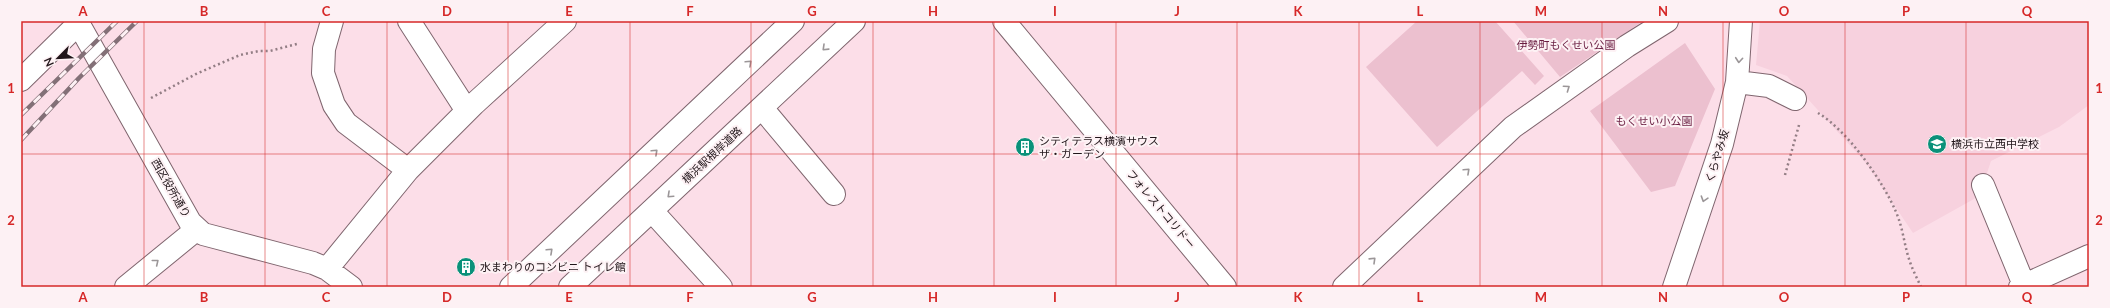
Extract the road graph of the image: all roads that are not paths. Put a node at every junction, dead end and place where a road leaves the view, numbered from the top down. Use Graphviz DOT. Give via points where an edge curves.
graph roads {
  1 [pos="409,21"];
  2 [pos="565,21"];
  3 [pos="854,21"];
  4 [pos="1004,21"];
  5 [pos="1667,21"];
  6 [pos="1740,21"];
  7 [pos="77,22"];
  8 [pos="784,24"];
  9 [pos="329,30"];
  10 [pos="21,80"];
  11 [pos="1737,82"];
  12 [pos="1795,99"];
  13 [pos="762,108"];
  14 [pos="467,111"];
  15 [pos="408,170"];
  16 [pos="1983,186"];
  17 [pos="834,194"];
  18 [pos="652,211"];
  19 [pos="198,228"];
  20 [pos="2089,256"];
  21 [pos="326,269"];
  22 [pos="2022,286"];
  23 [pos="126,287"];
  24 [pos="352,287"];
  25 [pos="512,287"];
  26 [pos="570,287"];
  27 [pos="721,287"];
  28 [pos="1225,287"];
  29 [pos="1344,287"];
  30 [pos="1674,287"];
  1 -- 14 [label="street"];
  2 -- 14 [label="street"];
  3 -- 13 [label="street, 横浜駅根岸道路, one-way"];
  4 -- 28 [label="street, フォレストコリドー"];
  29 -- 5 [label="street, one-way" via="1513,128 1627,46"];
  6 -- 11 [label="street, くらやみ坂, one-way"];
  7 -- 10 [label="street"];
  7 -- 19 [label="street, 西区役所通り" via="182,208"];
  25 -- 8 [label="street, one-way"];
  9 -- 15 [label="street" via="323,72 334,105 346,123"];
  11 -- 12 [label="street" via="1769,86"];
  11 -- 30 [label="street, くらやみ坂, one-way" via="1722,144"];
  13 -- 17 [label="street"];
  13 -- 18 [label="street, 横浜駅根岸道路, one-way"];
  14 -- 15 [label="street"];
  15 -- 21 [label="street"];
  16 -- 22 [label="street"];
  18 -- 26 [label="street, 横浜駅根岸道路"];
  18 -- 27 [label="street"];
  19 -- 21 [label="street, 西区役所通り" via="214,238 313,263"];
  23 -- 19 [label="street, one-way"];
  20 -- 22 [label="street"];
  21 -- 24 [label="street, 西区役所通り"];
}
